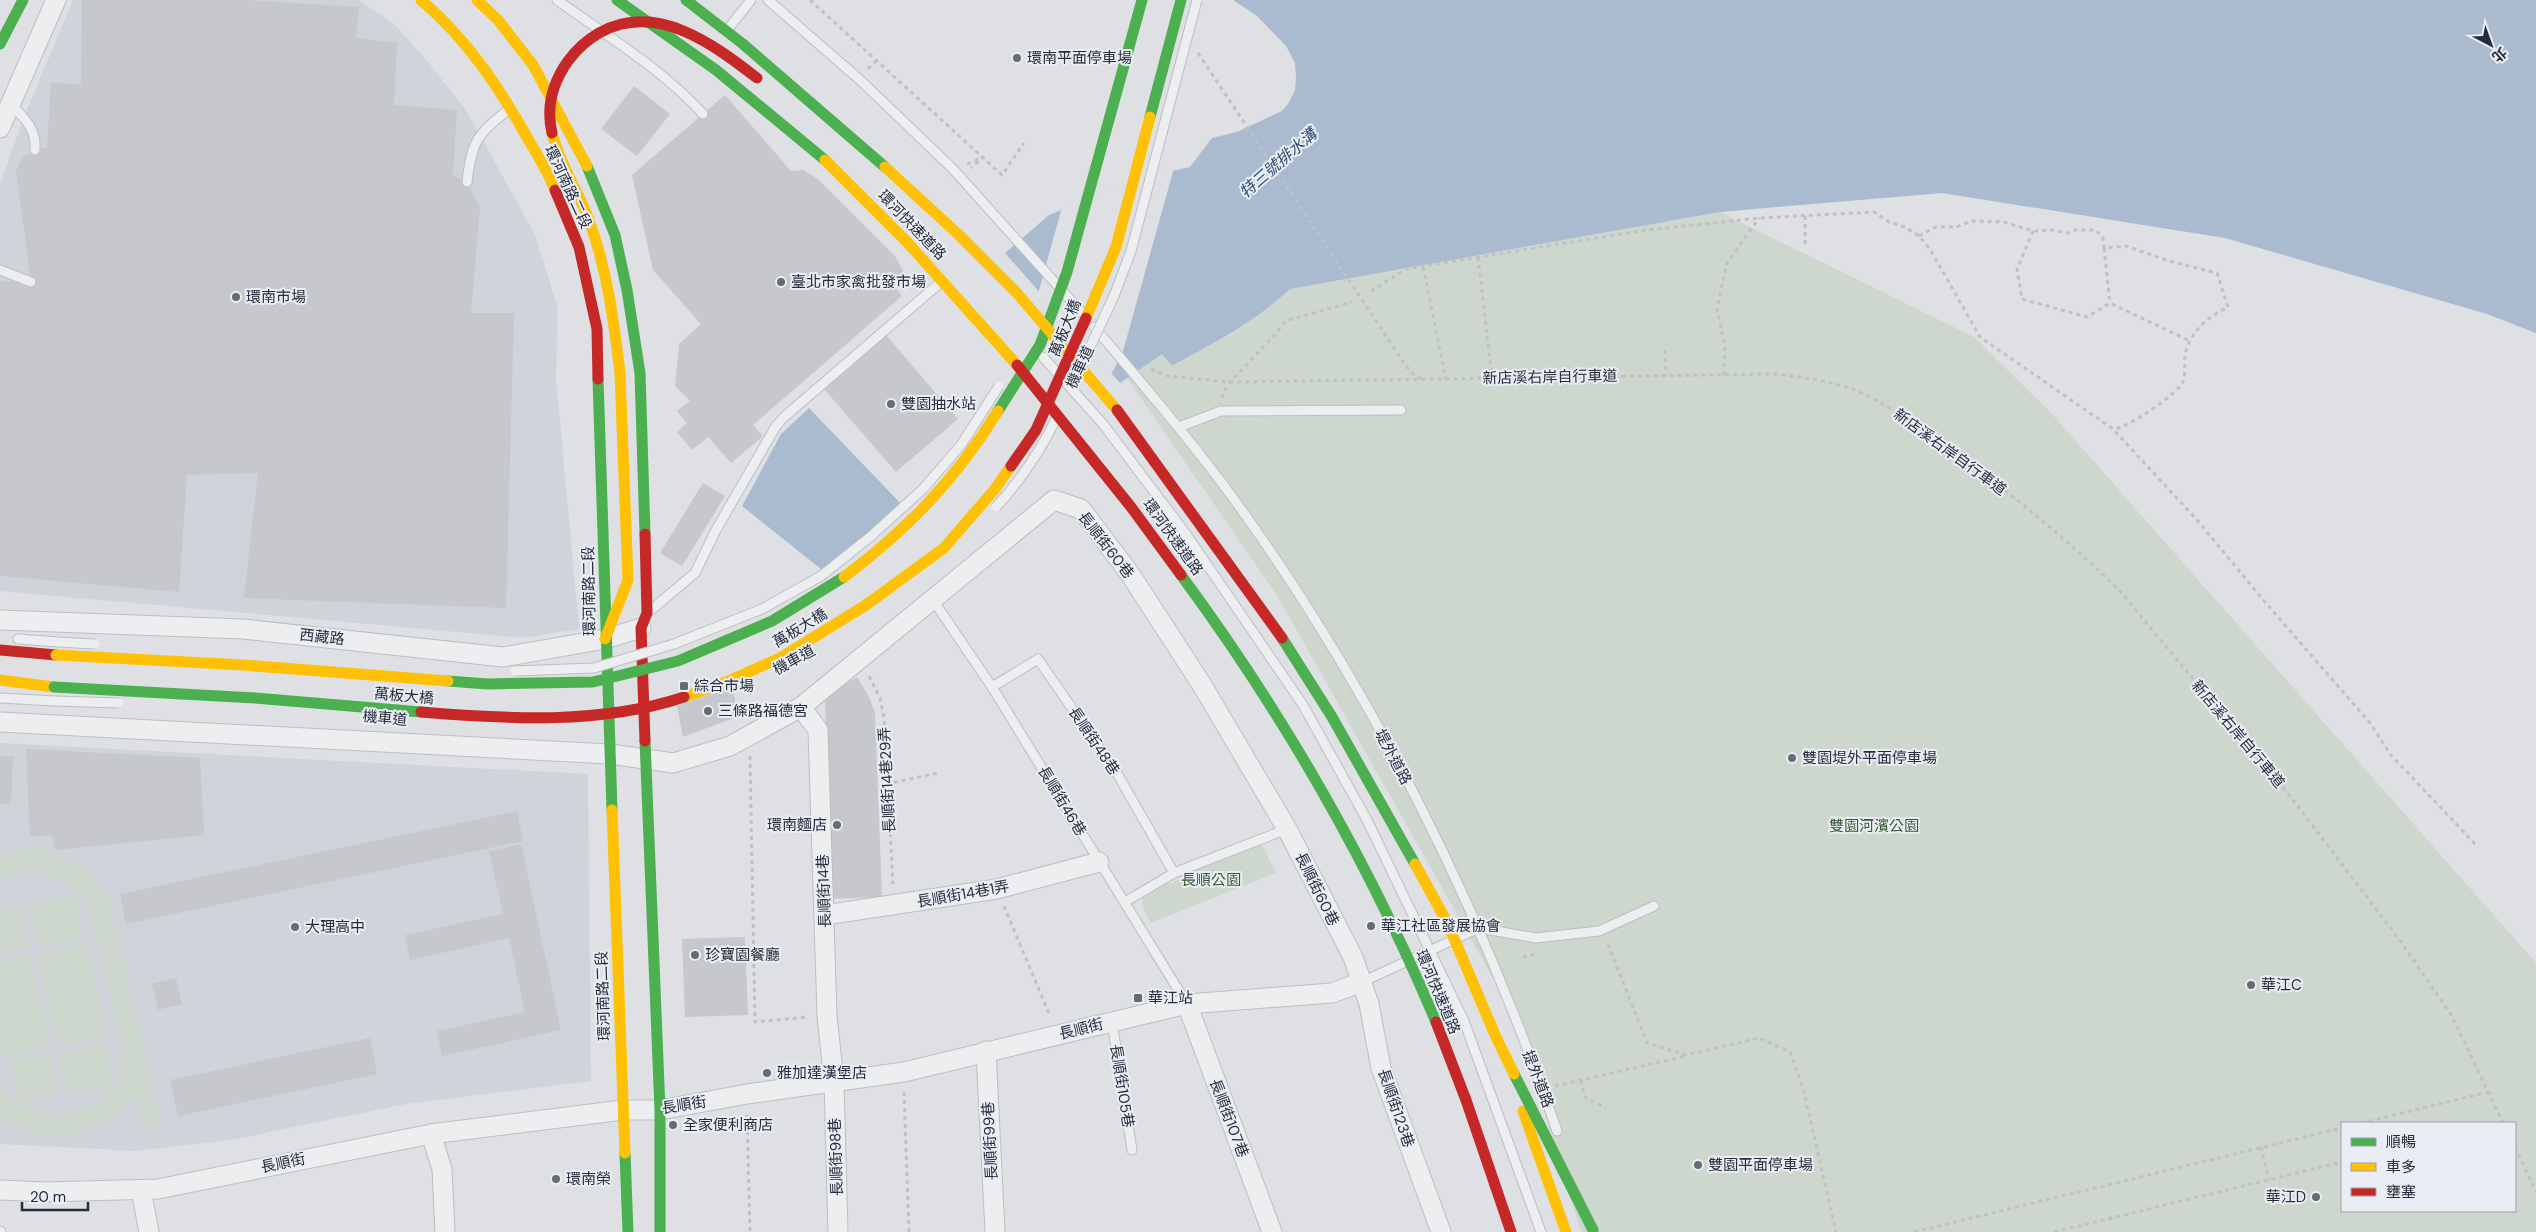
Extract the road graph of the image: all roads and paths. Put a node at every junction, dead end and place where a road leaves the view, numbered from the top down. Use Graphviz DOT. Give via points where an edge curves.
graph roads {
  1 [pos="23,0"];
  2 [pos="56,0"];
  3 [pos="421,0"];
  4 [pos="477,0"];
  5 [pos="557,0"];
  6 [pos="617,0"];
  7 [pos="751,0"];
  8 [pos="768,0"];
  9 [pos="810,0"];
  10 [pos="1142,0"];
  11 [pos="1181,0"];
  12 [pos="1197,0"];
  13 [pos="683,3"];
  14 [pos="723,36"];
  15 [pos="0,44"];
  16 [pos="704,60"];
  17 [pos="762,82"];
  18 [pos="10,102"];
  19 [pos="511,108"];
  20 [pos="1236,108"];
  21 [pos="703,114"];
  22 [pos="0,128"];
  23 [pos="825,131"];
  24 [pos="1024,143"];
  25 [pos="35,150"];
  26 [pos="983,157"];
  27 [pos="953,168"];
  28 [pos="971,168"];
  29 [pos="467,182"];
  30 [pos="1805,216"];
  31 [pos="1759,218"];
  32 [pos="2033,231"];
  33 [pos="615,235"];
  34 [pos="959,235"];
  35 [pos="1919,236"];
  36 [pos="1805,244"];
  37 [pos="579,247"];
  38 [pos="2104,248"];
  39 [pos="1478,257"];
  40 [pos="1422,267"];
  41 [pos="0,270"];
  42 [pos="1054,270"];
  43 [pos="943,280"];
  44 [pos="31,282"];
  45 [pos="1048,288"];
  46 [pos="1371,291"];
  47 [pos="1352,302"];
  48 [pos="2110,303"];
  49 [pos="1041,306"];
  50 [pos="1034,323"];
  51 [pos="2190,341"];
  52 [pos="1665,350"];
  53 [pos="1043,357"];
  54 [pos="1017,361"];
  55 [pos="1147,368"];
  56 [pos="1724,375"];
  57 [pos="1666,376"];
  58 [pos="1492,378"];
  59 [pos="1422,379"];
  60 [pos="1446,379"];
  61 [pos="1230,382"];
  62 [pos="1068,394"];
  63 [pos="1063,403"];
  64 [pos="1401,410"];
  65 [pos="1221,411"];
  66 [pos="1179,427"];
  67 [pos="2113,429"];
  68 [pos="990,513"];
  69 [pos="934,600"];
  70 [pos="644,620"];
  71 [pos="2,629"];
  72 [pos="605,639"];
  73 [pos="106,645"];
  74 [pos="0,650"];
  75 [pos="860,660"];
  76 [pos="508,671"];
  77 [pos="763,676"];
  78 [pos="0,680"];
  79 [pos="992,687"];
  80 [pos="0,698"];
  81 [pos="132,704"];
  82 [pos="801,707"];
  83 [pos="270,709"];
  84 [pos="0,722"];
  85 [pos="750,736"];
  86 [pos="610,754"];
  87 [pos="644,760"];
  88 [pos="938,773"];
  89 [pos="886,784"];
  90 [pos="1287,829"];
  91 [pos="2478,847"];
  92 [pos="1099,862"];
  93 [pos="1174,873"];
  94 [pos="997,890"];
  95 [pos="1124,902"];
  96 [pos="894,906"];
  97 [pos="1654,906"];
  98 [pos="825,915"];
  99 [pos="1479,928"];
  100 [pos="1607,940"];
  101 [pos="1431,950"];
  102 [pos="1542,953"];
  103 [pos="1523,957"];
  104 [pos="1362,982"];
  105 [pos="1187,1004"];
  106 [pos="827,1016"];
  107 [pos="1112,1022"];
  108 [pos="1059,1035"];
  109 [pos="1496,1037"];
  110 [pos="986,1051"];
  111 [pos="1686,1056"];
  112 [pos="904,1072"];
  113 [pos="1581,1080"];
  114 [pos="834,1081"];
  115 [pos="1543,1089"];
  116 [pos="2488,1092"];
  117 [pos="747,1094"];
  118 [pos="1606,1108"];
  119 [pos="623,1110"];
  120 [pos="660,1110"];
  121 [pos="2365,1122"];
  122 [pos="2503,1122"];
  123 [pos="2341,1128"];
  124 [pos="431,1134"];
  125 [pos="2261,1148"];
  126 [pos="2516,1149"];
  127 [pos="1132,1150"];
  128 [pos="2341,1162"];
  129 [pos="2269,1180"];
  130 [pos="0,1190"];
  131 [pos="141,1190"];
  132 [pos="2536,1192"];
  133 [pos="149,1232"];
  134 [pos="445,1232"];
  135 [pos="628,1232"];
  136 [pos="660,1232"];
  137 [pos="750,1232"];
  138 [pos="838,1232"];
  139 [pos="909,1232"];
  140 [pos="995,1232"];
  141 [pos="1272,1232"];
  142 [pos="1441,1232"];
  143 [pos="1511,1232"];
  144 [pos="1541,1232"];
  145 [pos="1566,1232"];
  146 [pos="1588,1232"];
  147 [pos="1594,1232"];
  148 [pos="1836,1232"];
  149 [pos="1914,1232"];
  150 [pos="2054,1232"];
  1 -- 15 [label="main road"];
  2 -- 18 [label="street"];
  3 -- 19 [label="main road, 環河南路二段" via="446,20 480,61"];
  4 -- 33 [label="main road, 環河南路二段" via="498,20 533,65 586,163"];
  5 -- 21 [label="lane" via="659,72"];
  6 -- 16 [label="main road, 環河快速道路"];
  7 -- 14 [label="lane"];
  8 -- 27 [label="lane, 堤外道路" via="859,79"];
  9 -- 26 [label="path"];
  10 -- 74 [label="main road, 萬板大橋, bridge" via="1067,272 1040,345 973,452 933,500 880,550 829,588 772,621 678,661 592,682 488,684"];
  11 -- 78 [label="main road, 萬板大橋, bridge" via="1116,247 1036,430 995,489 944,548 866,605 790,652 724,683 680,698 629,710 576,716 478,717 255,698 54,687"];
  12 -- 62 [label="lane, 機車道, bridge" via="1131,251 1114,296"];
  13 -- 14 [label="lane"];
  13 -- 34 [label="main road, 環河快速道路, bridge" via="743,44 845,130"];
  14 -- 16 [label="lane"];
  16 -- 43 [label="main road, 環河快速道路" via="832,167"];
  17 -- 72 [label="main road, bridge" via="731,58 685,30 639,21 616,25 593,35 575,50 555,82 550,106 551,129 586,214 607,282 620,373 628,580"];
  18 -- 22 [label="street"];
  18 -- 25 [label="lane" via="33,129"];
  19 -- 29 [label="lane" via="484,130 475,142"];
  19 -- 37 [label="main road, 環河南路二段" via="551,180"];
  20 -- 59 [label="path" via="1406,366"];
  23 -- 34 [label="main road, bridge"];
  24 -- 26 [label="path" via="1002,174"];
  26 -- 27 [label="path"];
  26 -- 28 [label="path"];
  27 -- 66 [label="lane, 堤外道路, bridge"];
  30 -- 31 [label="path"];
  30 -- 35 [label="path" via="1874,212"];
  30 -- 36 [label="path"];
  31 -- 39 [label="path" via="1639,231"];
  31 -- 56 [label="path" via="1727,263 1717,308 1725,348"];
  32 -- 35 [label="path" via="2004,222 1972,221 1956,227 1936,227"];
  32 -- 38 [label="path" via="2068,233 2096,230 2103,238"];
  32 -- 48 [label="path" via="2017,270 2022,299 2087,317"];
  33 -- 37 [label="main road"];
  33 -- 70 [label="main road, 環河南路二段" via="640,373"];
  34 -- 109 [label="main road, 環河快速道路, bridge" via="1016,292 1119,412 1269,617 1389,815 1446,922"];
  35 -- 67 [label="path" via="1930,249 1980,337"];
  37 -- 72 [label="main road, 環河南路二段" via="597,328"];
  38 -- 48 [label="path"];
  38 -- 51 [label="path" via="2126,246 2216,273 2228,307 2209,316"];
  39 -- 40 [label="path"];
  39 -- 58 [label="path"];
  40 -- 46 [label="path" via="1394,275"];
  40 -- 60 [label="path"];
  41 -- 44 [label="lane"];
  42 -- 45 [label="lane"];
  43 -- 54 [label="main road, 環河快速道路"];
  43 -- 70 [label="lane" via="776,426 695,573"];
  47 -- 61 [label="path" via="1286,321"];
  48 -- 51 [label="path"];
  49 -- 50 [label="lane"];
  51 -- 67 [label="path" via="2183,381 2176,390 2127,426"];
  52 -- 57 [label="path"];
  53 -- 101 [label="lane" via="1103,424 1257,635 1303,706 1362,812"];
  54 -- 76 [label="lane, bridge" via="961,445 923,489 821,576 762,610 674,644 594,668"];
  54 -- 143 [label="main road, 環河快速道路, bridge" via="1158,540 1225,634 1294,742 1354,849 1415,972 1467,1098"];
  55 -- 61 [label="path, 新店溪右岸自行車道" via="1168,376"];
  56 -- 57 [label="path, 新店溪右岸自行車道"];
  56 -- 116 [label="path, 新店溪右岸自行車道" via="1775,374 1816,378 1851,389 1885,406 1990,479 2095,567 2120,591 2293,800 2402,942 2452,1016"];
  57 -- 58 [label="path, 新店溪右岸自行車道"];
  58 -- 60 [label="path, 新店溪右岸自行車道"];
  59 -- 60 [label="path, 新店溪右岸自行車道"];
  59 -- 61 [label="path, 新店溪右岸自行車道"];
  61 -- 65 [label="path" via="1223,393"];
  63 -- 68 [label="lane, 機車道, bridge" via="1047,438 1011,492"];
  64 -- 65 [label="lane"];
  65 -- 66 [label="lane"];
  66 -- 99 [label="lane, 堤外道路" via="1295,589 1392,751"];
  67 -- 91 [label="path" via="2198,520 2370,723 2390,754"];
  69 -- 75 [label="street, 長順街60巷"];
  69 -- 79 [label="lane, 長順街46巷"];
  69 -- 90 [label="street, 長順街60巷" via="1054,500 1081,509 1130,574 1202,684"];
  70 -- 72 [label="street, 西藏路"];
  70 -- 87 [label="main road, 環河南路二段"];
  71 -- 72 [label="street, 西藏路" via="243,629 503,657"];
  71 -- 73 [label="lane, bridge" via="58,642"];
  72 -- 86 [label="main road, 環河南路二段"];
  75 -- 82 [label="street, 長順街60巷"];
  75 -- 89 [label="path, 長順街14巷29弄" via="880,698 884,718"];
  77 -- 83 [label="lane, 機車道" via="660,714 545,727 445,723"];
  79 -- 92 [label="lane, 長順街46巷"];
  79 -- 93 [label="lane, 長順街48巷" via="1038,659 1118,775"];
  80 -- 81 [label="lane, bridge"];
  82 -- 85 [label="street, 長順街60巷"];
  82 -- 98 [label="street, 長順街14巷" via="818,730"];
  84 -- 86 [label="street"];
  85 -- 87 [label="street, 長順街60巷" via="730,746 673,763"];
  85 -- 106 [label="path" via="755,1022"];
  86 -- 87 [label="street"];
  86 -- 119 [label="main road, 環河南路二段"];
  87 -- 120 [label="main road, 環河南路二段"];
  88 -- 89 [label="path"];
  89 -- 96 [label="path, 長順街14巷29弄"];
  90 -- 93 [label="lane"];
  90 -- 104 [label="street, 長順街60巷" via="1353,957"];
  92 -- 94 [label="street, 長順街14巷1弄"];
  92 -- 95 [label="lane, 長順街46巷"];
  93 -- 95 [label="lane"];
  94 -- 96 [label="street, 長順街14巷1弄"];
  94 -- 108 [label="path"];
  95 -- 105 [label="lane, 長順街46巷"];
  96 -- 98 [label="street, 長順街14巷1弄"];
  97 -- 99 [label="lane" via="1599,930 1536,938"];
  98 -- 106 [label="street, 長順街14巷"];
  99 -- 101 [label="lane"];
  99 -- 115 [label="lane, 提外道路"];
  100 -- 111 [label="path" via="1647,1043"];
  101 -- 104 [label="lane"];
  101 -- 144 [label="lane" via="1464,1021"];
  102 -- 103 [label="path"];
  104 -- 105 [label="street, 長順街" via="1332,993"];
  104 -- 142 [label="street, 長順街123巷" via="1381,1068"];
  105 -- 107 [label="street, 長順街"];
  105 -- 141 [label="street, 長順街107巷"];
  106 -- 114 [label="street, 長順街14巷"];
  107 -- 108 [label="street, 長順街"];
  107 -- 127 [label="lane, 長順街105巷"];
  108 -- 110 [label="street, 長順街"];
  109 -- 145 [label="main road, 環河快速道路, bridge"];
  109 -- 147 [label="main road, bridge"];
  110 -- 112 [label="street, 長順街"];
  110 -- 140 [label="street, 長順街99巷"];
  111 -- 113 [label="path"];
  111 -- 148 [label="path" via="1759,1038 1790,1052 1803,1088"];
  112 -- 114 [label="street, 長順街"];
  112 -- 139 [label="path"];
  113 -- 115 [label="path"];
  113 -- 118 [label="path" via="1585,1097"];
  114 -- 117 [label="street, 長順街"];
  114 -- 138 [label="street, 長順街98巷"];
  115 -- 146 [label="lane, 提外道路"];
  116 -- 121 [label="path"];
  116 -- 122 [label="path, 新店溪右岸自行車道"];
  117 -- 120 [label="street, 長順街"];
  117 -- 137 [label="path"];
  119 -- 120 [label="street, 長順街"];
  119 -- 124 [label="street, 長順街"];
  119 -- 135 [label="main road, 環河南路二段"];
  120 -- 136 [label="main road, 環河南路二段"];
  123 -- 125 [label="path"];
  124 -- 131 [label="street, 長順街"];
  124 -- 134 [label="street" via="442,1169"];
  125 -- 129 [label="path"];
  125 -- 149 [label="path"];
  126 -- 132 [label="path"];
  128 -- 129 [label="path"];
  129 -- 150 [label="path"];
  130 -- 131 [label="street, 長順街"];
  131 -- 133 [label="street"];
}
